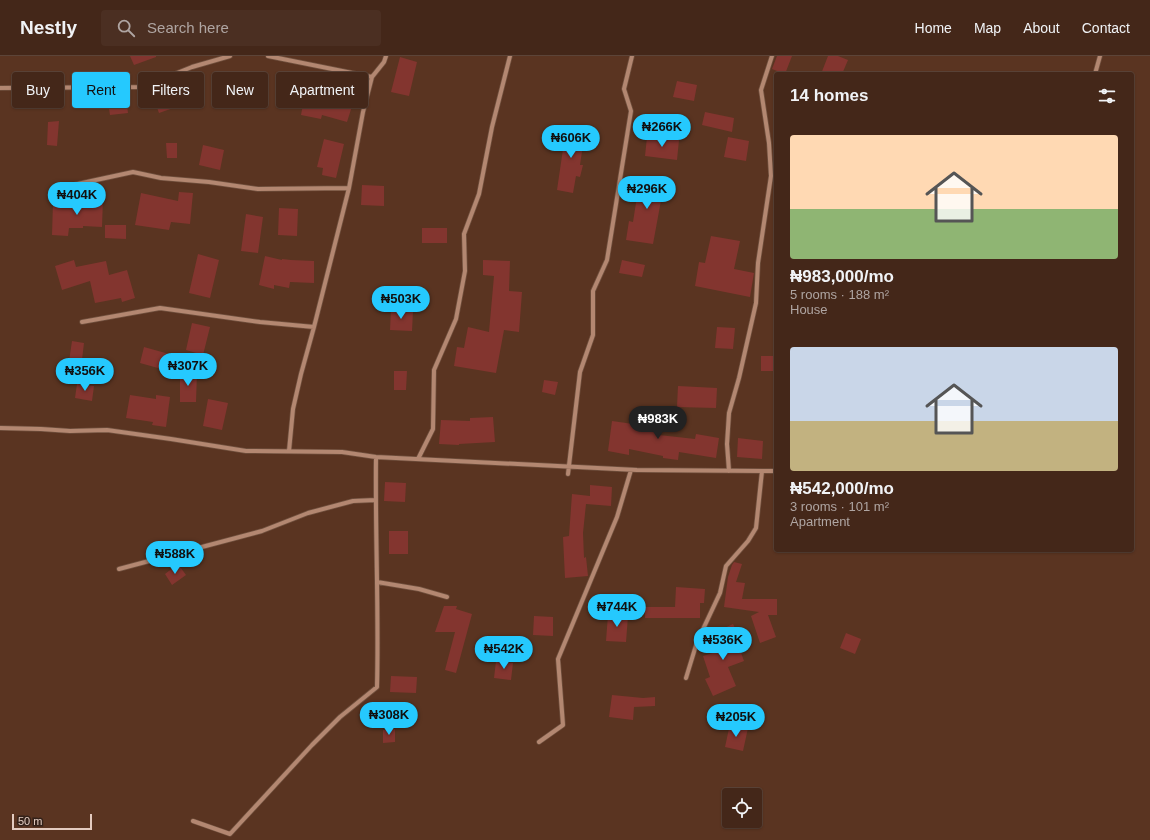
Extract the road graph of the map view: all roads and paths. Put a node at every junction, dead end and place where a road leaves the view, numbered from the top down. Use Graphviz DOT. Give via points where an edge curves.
graph roads {
  1 [pos="230,56"];
  2 [pos="268,56"];
  3 [pos="386,56"];
  4 [pos="510,56"];
  5 [pos="632,56"];
  6 [pos="772,56"];
  7 [pos="1100,56"];
  8 [pos="1096,72"];
  9 [pos="372,77"];
  10 [pos="0,88"];
  11 [pos="59,188"];
  12 [pos="349,188"];
  13 [pos="82,322"];
  14 [pos="314,327"];
  15 [pos="0,428"];
  16 [pos="288,451"];
  17 [pos="376,457"];
  18 [pos="418,459"];
  19 [pos="568,467"];
  20 [pos="631,470"];
  21 [pos="729,471"];
  22 [pos="762,471"];
  23 [pos="774,471"];
  24 [pos="568,474"];
  25 [pos="376,500"];
  26 [pos="119,569"];
  27 [pos="378,582"];
  28 [pos="447,597"];
  29 [pos="686,678"];
  30 [pos="539,742"];
  31 [pos="193,821"];
  1 -- 10 [label="street" via="192,67 142,87"];
  2 -- 9 [label="street"];
  3 -- 9 [label="street"];
  4 -- 18 [label="street" via="492,127 479,194 464,234 465,271 456,319 434,370 432,429"];
  5 -- 19 [label="street" via="624,89 631,112 607,260 593,291 593,335 580,372"];
  6 -- 21 [label="street" via="761,90 771,176 758,263 756,303 729,413"];
  7 -- 8 [label="street"];
  9 -- 12 [label="street"];
  11 -- 12 [label="street" via="133,172 258,190"];
  12 -- 14 [label="street"];
  13 -- 14 [label="street" via="160,308"];
  14 -- 16 [label="street" via="293,409"];
  15 -- 16 [label="street" via="107,430 246,451"];
  16 -- 17 [label="street" via="342,452"];
  17 -- 18 [label="street"];
  17 -- 25 [label="street"];
  18 -- 19 [label="street"];
  19 -- 20 [label="street"];
  19 -- 24 [label="street"];
  20 -- 21 [label="street"];
  20 -- 30 [label="street" via="617,517 558,658 564,725"];
  21 -- 22 [label="street"];
  22 -- 23 [label="street"];
  22 -- 29 [label="street" via="756,528 726,566 720,593 697,642"];
  25 -- 26 [label="street" via="353,501 308,513 262,531"];
  25 -- 27 [label="street"];
  27 -- 28 [label="street" via="420,589"];
  27 -- 31 [label="street" via="377,687 340,717 312,745 230,834"];
}
